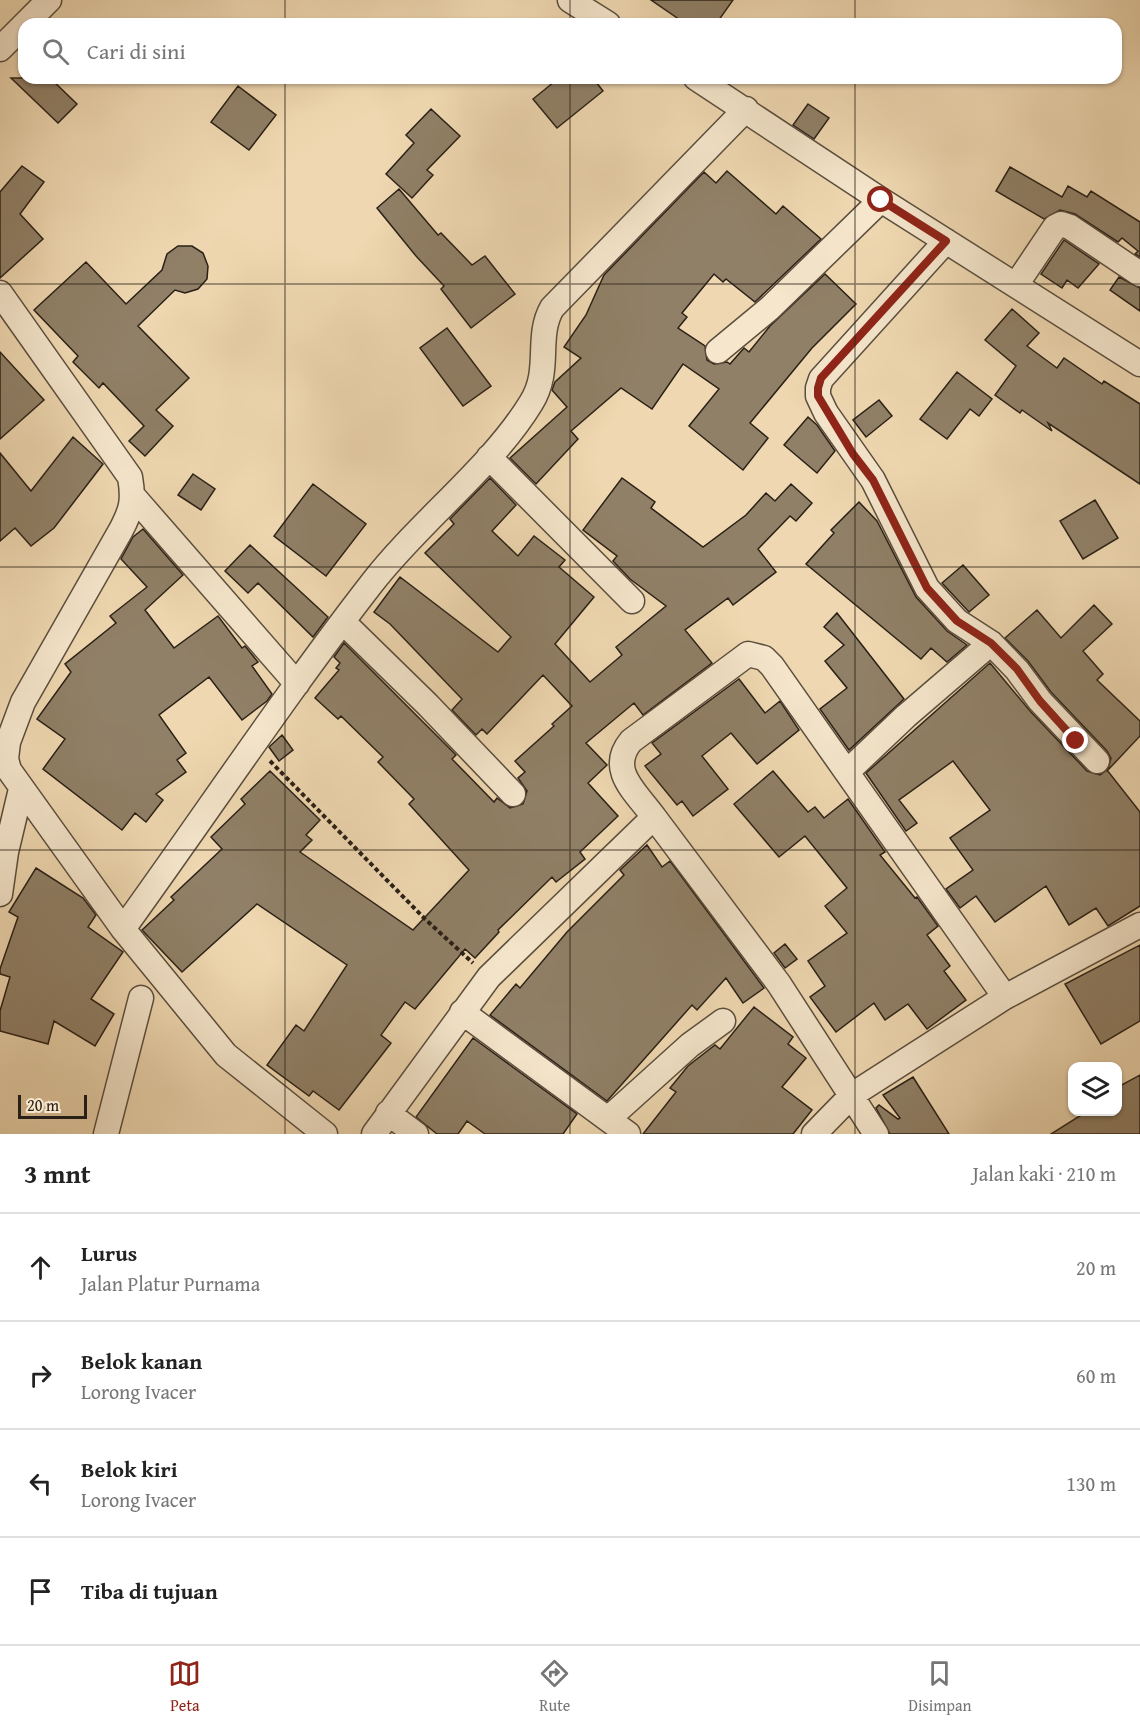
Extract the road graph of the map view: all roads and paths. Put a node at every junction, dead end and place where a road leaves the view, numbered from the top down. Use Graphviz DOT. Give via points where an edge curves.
graph roads {
  1 [pos="49,0"];
  2 [pos="570,0"];
  3 [pos="30,18"];
  4 [pos="598,18"];
  5 [pos="18,30"];
  6 [pos="0,49"];
  7 [pos="706,84"];
  8 [pos="746,109"];
  9 [pos="881,200"];
  10 [pos="946,241"];
  11 [pos="1140,274"];
  12 [pos="1016,285"];
  13 [pos="0,293"];
  14 [pos="718,351"];
  15 [pos="1140,364"];
  16 [pos="489,456"];
  17 [pos="134,496"];
  18 [pos="633,601"];
  19 [pos="343,622"];
  20 [pos="991,643"];
  21 [pos="297,684"];
  22 [pos="255,746"];
  23 [pos="1097,761"];
  24 [pos="848,771"];
  25 [pos="21,789"];
  26 [pos="513,794"];
  27 [pos="654,817"];
  28 [pos="0,894"];
  29 [pos="1140,925"];
  30 [pos="123,929"];
  31 [pos="489,977"];
  32 [pos="1005,997"];
  33 [pos="141,998"];
  34 [pos="462,1012"];
  35 [pos="723,1021"];
  36 [pos="852,1095"];
  37 [pos="388,1113"];
  38 [pos="608,1119"];
  39 [pos="106,1134"];
  40 [pos="325,1134"];
  41 [pos="374,1134"];
  42 [pos="416,1134"];
  43 [pos="628,1134"];
  44 [pos="814,1134"];
  45 [pos="876,1134"];
  1 -- 3 [label="street"];
  2 -- 4 [label="street"];
  5 -- 6 [label="street"];
  7 -- 8 [label="street"];
  8 -- 9 [label="street"];
  8 -- 16 [label="street" via="552,308 546,318 544,370 539,390"];
  9 -- 10 [label="street"];
  9 -- 14 [label="street" via="771,308"];
  10 -- 12 [label="street"];
  10 -- 20 [label="street" via="821,378 818,388 826,412 873,480 927,588 957,621"];
  11 -- 12 [label="street" via="1061,224 1055,227"];
  12 -- 15 [label="street"];
  13 -- 17 [label="street" via="130,477"];
  16 -- 18 [label="street"];
  16 -- 19 [label="street" via="425,521"];
  17 -- 21 [label="street"];
  17 -- 25 [label="street" via="121,530 23,702 13,727 6,759"];
  19 -- 21 [label="street"];
  19 -- 26 [label="street"];
  20 -- 23 [label="street"];
  20 -- 24 [label="street"];
  21 -- 22 [label="street"];
  22 -- 30 [label="street"];
  22 -- 31 [label="path" via="425,919"];
  24 -- 27 [label="street" via="772,666 764,658 748,654 624,750 620,759 622,772"];
  24 -- 32 [label="street"];
  25 -- 28 [label="street"];
  25 -- 30 [label="street"];
  27 -- 31 [label="street"];
  27 -- 36 [label="street" via="779,984"];
  29 -- 32 [label="street"];
  30 -- 40 [label="street" via="226,1055"];
  31 -- 34 [label="street"];
  32 -- 36 [label="street"];
  33 -- 39 [label="street"];
  34 -- 37 [label="street"];
  34 -- 38 [label="street"];
  35 -- 38 [label="street"];
  36 -- 44 [label="street"];
  36 -- 45 [label="street"];
  37 -- 41 [label="street"];
  37 -- 42 [label="street"];
  38 -- 43 [label="street"];
}
